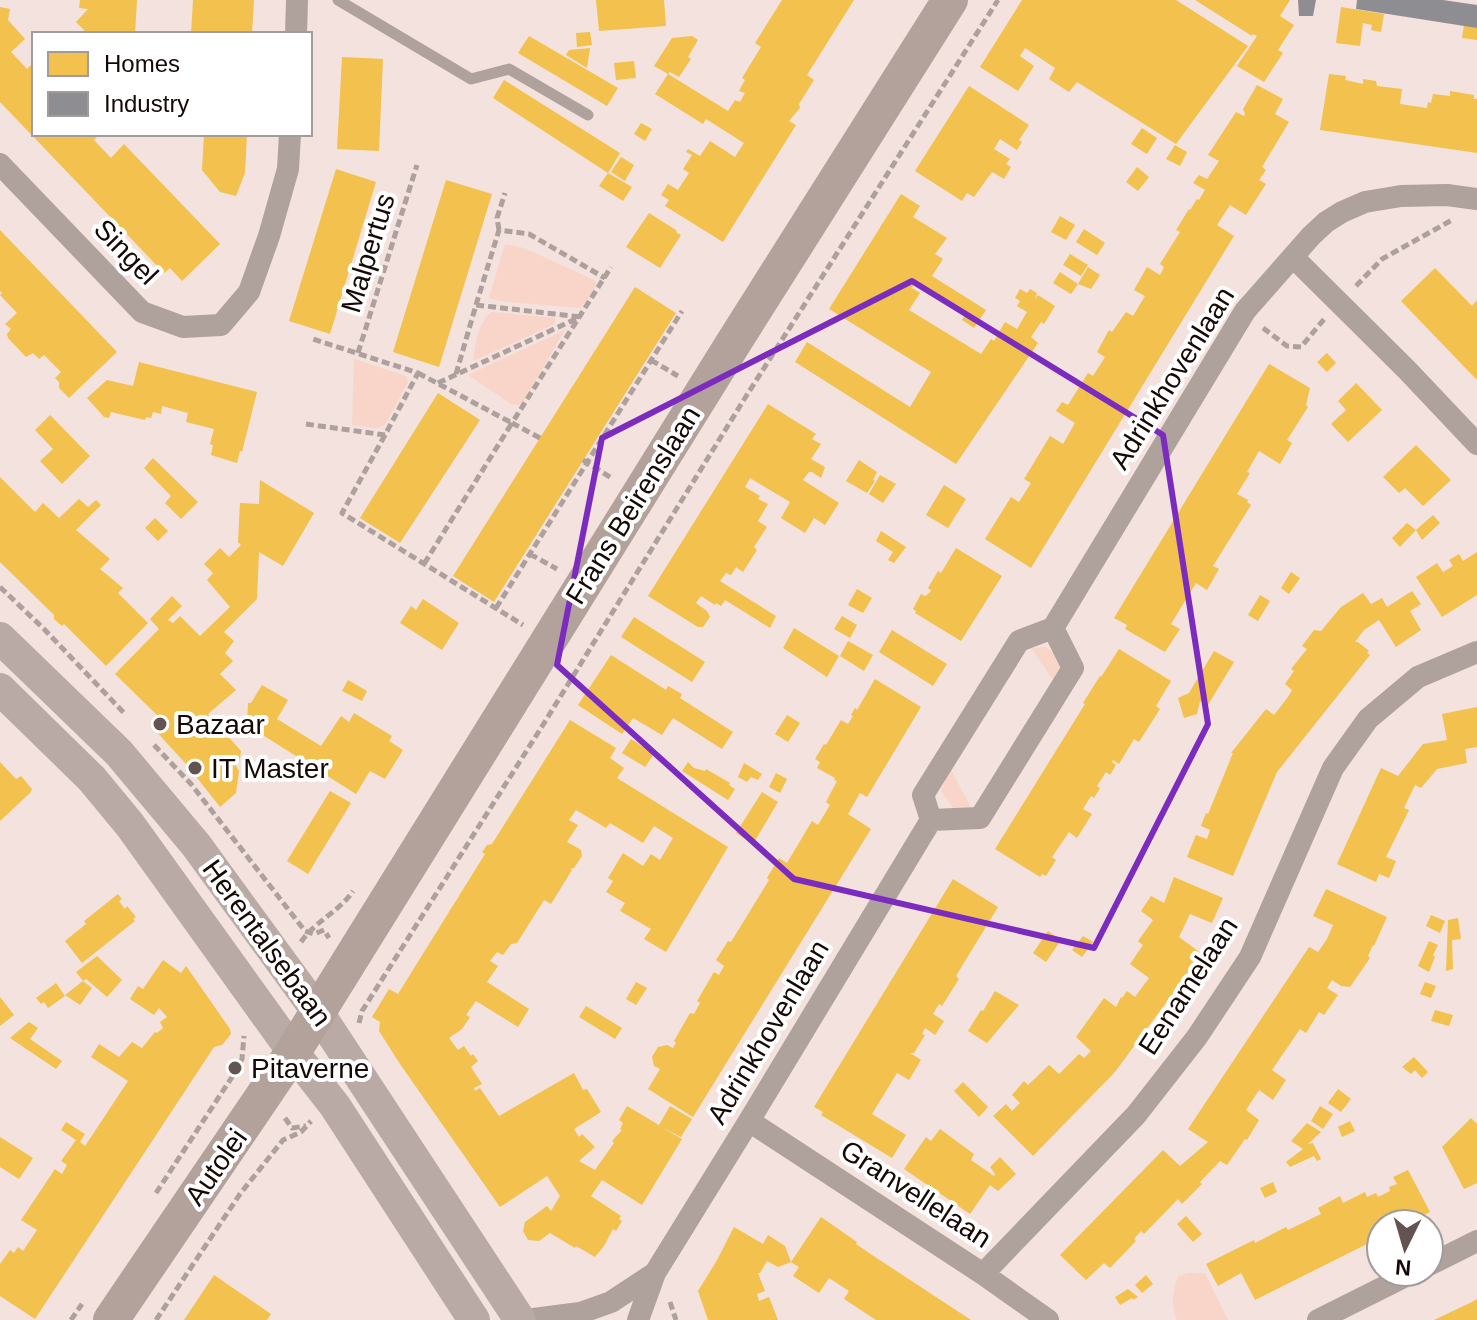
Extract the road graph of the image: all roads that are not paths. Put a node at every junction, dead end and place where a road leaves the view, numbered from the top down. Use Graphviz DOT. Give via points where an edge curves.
graph roads {
  1 [pos="297,0"];
  2 [pos="338,0"];
  3 [pos="950,0"];
  4 [pos="296,32"];
  5 [pos="588,115"];
  6 [pos="290,136"];
  7 [pos="0,164"];
  8 [pos="1470,206"];
  9 [pos="1293,257"];
  10 [pos="1477,444"];
  11 [pos="1053,628"];
  12 [pos="0,638"];
  13 [pos="1477,652"];
  14 [pos="0,689"];
  15 [pos="931,820"];
  16 [pos="317,1011"];
  17 [pos="293,1052"];
  18 [pos="749,1121"];
  19 [pos="1477,1241"];
  20 [pos="1445,1257"];
  21 [pos="655,1273"];
  22 [pos="983,1274"];
  23 [pos="1382,1288"];
  24 [pos="100,1307"];
  25 [pos="474,1320"];
  26 [pos="523,1320"];
  27 [pos="638,1320"];
  28 [pos="1048,1320"];
  29 [pos="1318,1320"];
  1 -- 4 [label="street"];
  2 -- 5 [label="lane" via="471,79 509,69"];
  3 -- 16 [label="main road, Frans Beirenslaan"];
  6 -- 7 [label="street, Singel" via="288,169 249,292 221,325 183,327 142,312"];
  8 -- 9 [label="street, Adrinkhovenlaan" via="1447,195 1365,202 1326,222"];
  9 -- 10 [label="street"];
  9 -- 11 [label="street, Adrinkhovenlaan" via="1245,311"];
  11 -- 15 [label="street" via="1019,641 923,795"];
  11 -- 15 [label="street" via="1073,668 980,818"];
  12 -- 16 [label="main road, Herentalsebaan" via="119,753 196,845"];
  13 -- 22 [label="street, Eenamelaan" via="1418,677 1368,719 1333,768 1250,957 1197,1037 1136,1115"];
  14 -- 17 [label="main road, Herentalsebaan" via="92,779 130,825"];
  15 -- 18 [label="street, Adrinkhovenlaan"];
  16 -- 17 [label="main road, Autolei"];
  16 -- 26 [label="main road, Herentalsebaan"];
  17 -- 24 [label="main road, Autolei"];
  17 -- 25 [label="main road, Herentalsebaan" via="335,1106"];
  18 -- 21 [label="street, Adrinkhovenlaan"];
  18 -- 22 [label="street, Granvellelaan"];
  19 -- 20 [label="street"];
  21 -- 26 [label="street, Adrinkhovenlaan" via="611,1302 580,1313"];
  21 -- 27 [label="street, Adrinkhovenlaan"];
  22 -- 28 [label="street, Granvellelaan"];
  23 -- 29 [label="street"];
}
